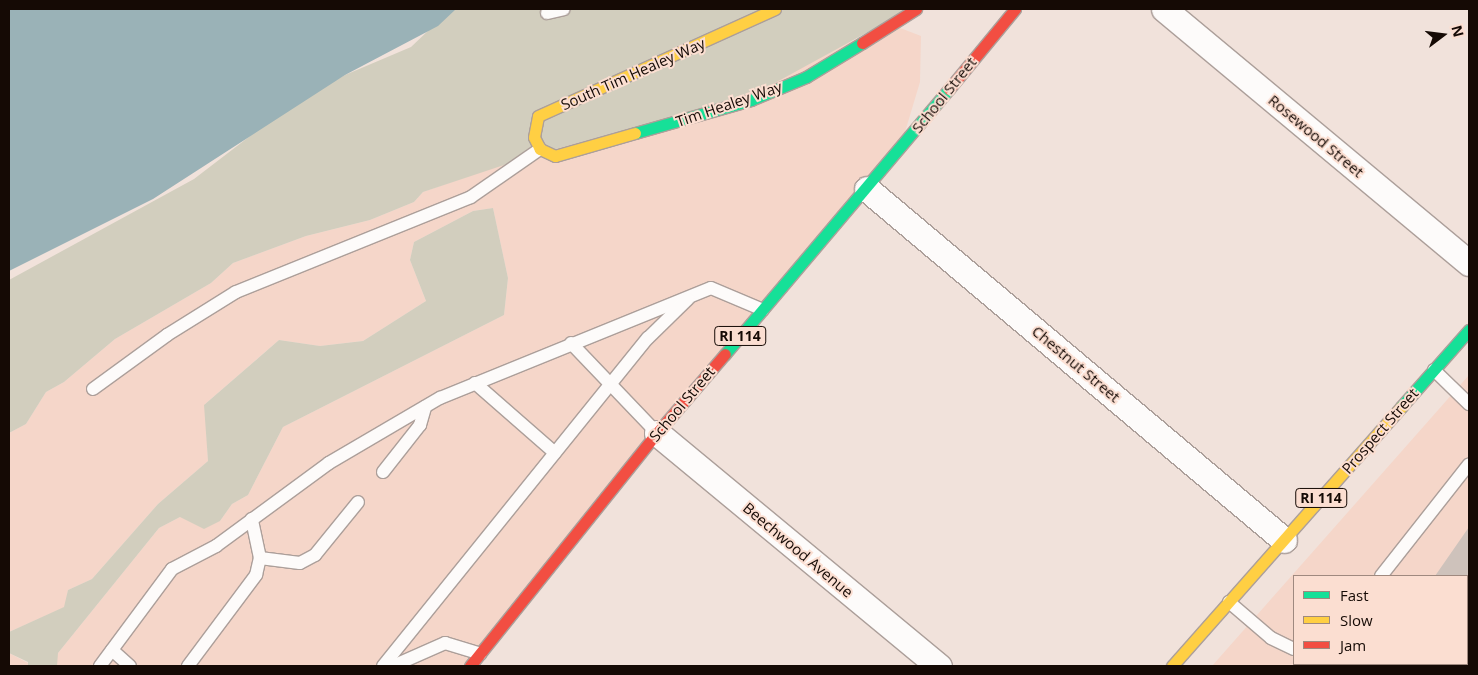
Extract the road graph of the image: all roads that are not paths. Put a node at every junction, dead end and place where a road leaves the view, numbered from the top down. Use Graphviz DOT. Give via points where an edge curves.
graph roads {
  1 [pos="564,9"];
  2 [pos="775,9"];
  3 [pos="916,9"];
  4 [pos="1015,9"];
  5 [pos="1164,9"];
  6 [pos="547,13"];
  7 [pos="540,149"];
  8 [pos="867,189"];
  9 [pos="1469,263"];
  10 [pos="691,296"];
  11 [pos="763,310"];
  12 [pos="1469,330"];
  13 [pos="571,343"];
  14 [pos="1434,370"];
  15 [pos="475,383"];
  16 [pos="610,384"];
  17 [pos="93,389"];
  18 [pos="1469,404"];
  19 [pos="425,407"];
  20 [pos="657,433"];
  21 [pos="555,453"];
  22 [pos="1469,464"];
  23 [pos="383,472"];
  24 [pos="358,502"];
  25 [pos="252,519"];
  26 [pos="1284,540"];
  27 [pos="260,558"];
  28 [pos="1382,575"];
  29 [pos="1229,602"];
  30 [pos="1293,649"];
  31 [pos="112,650"];
  32 [pos="480,662"];
  33 [pos="1176,662"];
  34 [pos="100,666"];
  35 [pos="130,666"];
  36 [pos="188,666"];
  37 [pos="383,666"];
  38 [pos="393,666"];
  39 [pos="939,666"];
  40 [pos="1191,666"];
  1 -- 6 [label="lane"];
  2 -- 7 [label="main road, South Tim Healey Way" via="538,116 534,137"];
  3 -- 7 [label="main road, Tim Healey Way" via="806,77 751,100 555,156"];
  4 -- 8 [label="main road, School Street / RI 114"];
  5 -- 9 [label="street, Rosewood Street"];
  7 -- 17 [label="lane" via="472,197 236,292 167,335"];
  8 -- 11 [label="main road, School Street / RI 114"];
  8 -- 26 [label="street, Chestnut Street"];
  10 -- 11 [label="lane" via="711,288"];
  10 -- 13 [label="lane"];
  10 -- 16 [label="lane" via="648,338"];
  11 -- 20 [label="main road, School Street / RI 114"];
  12 -- 14 [label="main road, Prospect Street / RI 114"];
  13 -- 15 [label="lane"];
  13 -- 16 [label="lane"];
  14 -- 18 [label="lane"];
  14 -- 26 [label="main road, Prospect Street / RI 114"];
  15 -- 19 [label="lane"];
  15 -- 21 [label="lane"];
  16 -- 20 [label="lane"];
  16 -- 21 [label="lane"];
  19 -- 23 [label="lane" via="420,425"];
  19 -- 25 [label="lane" via="329,463"];
  20 -- 32 [label="main road, School Street / RI 114"];
  20 -- 39 [label="street, Beechwood Avenue"];
  21 -- 37 [label="lane"];
  22 -- 28 [label="lane"];
  24 -- 27 [label="lane" via="315,555 300,563"];
  25 -- 27 [label="lane"];
  25 -- 31 [label="lane" via="216,546 172,569"];
  26 -- 29 [label="main road, Prospect Street / RI 114"];
  27 -- 36 [label="lane" via="256,575"];
  29 -- 30 [label="lane" via="1271,638"];
  29 -- 33 [label="main road, Prospect Street / RI 114"];
  31 -- 34 [label="lane"];
  31 -- 35 [label="lane"];
  32 -- 38 [label="lane" via="445,643"];
  33 -- 40 [label="lane"];
}
